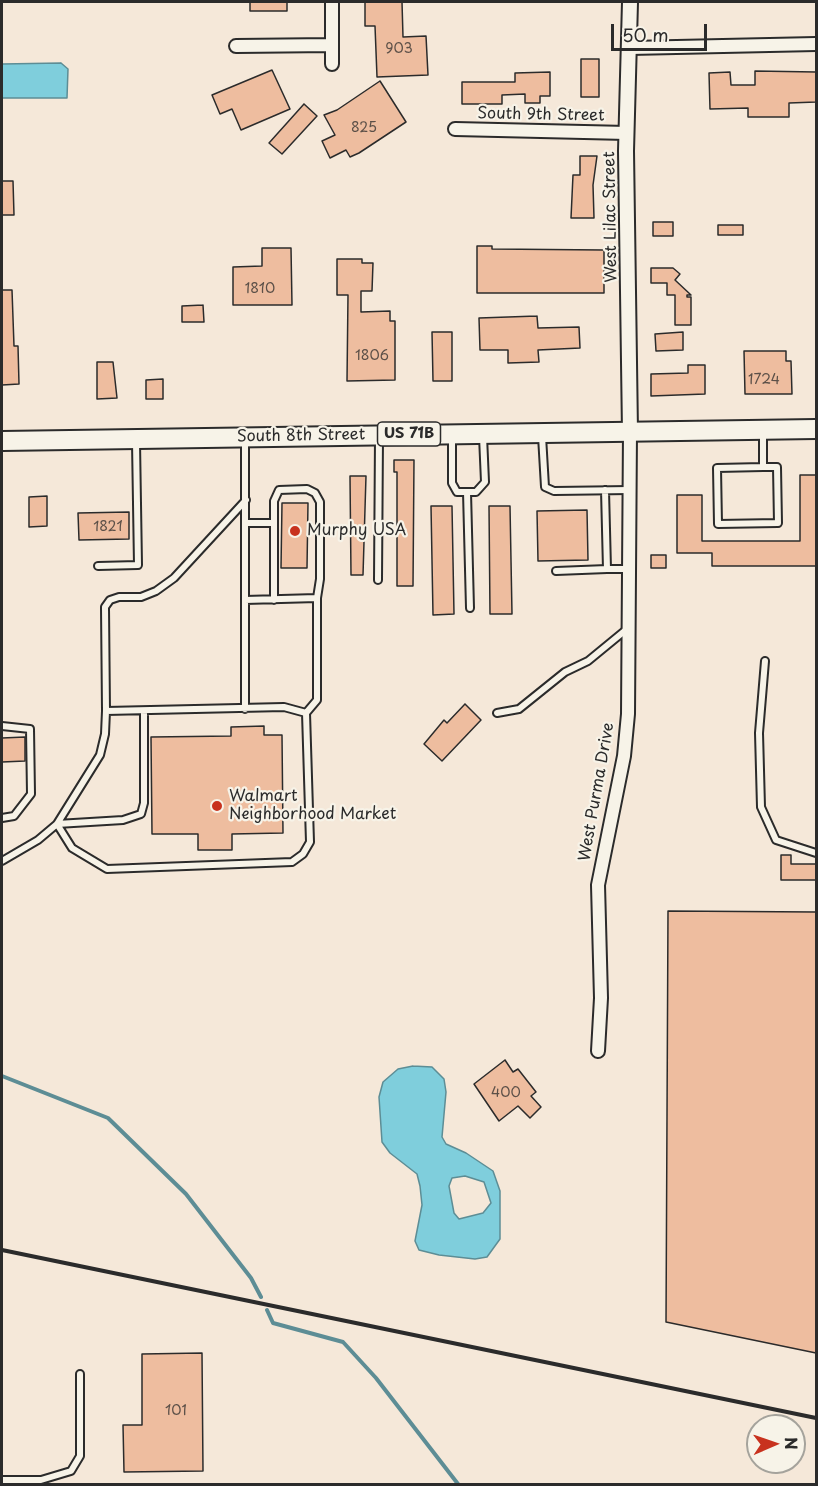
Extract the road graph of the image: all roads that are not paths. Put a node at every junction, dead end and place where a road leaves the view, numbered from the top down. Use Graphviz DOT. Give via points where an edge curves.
graph roads {
  1 [pos="332,2"];
  2 [pos="630,2"];
  3 [pos="816,44"];
  4 [pos="332,45"];
  5 [pos="236,46"];
  6 [pos="630,48"];
  7 [pos="332,64"];
  8 [pos="455,129"];
  9 [pos="627,133"];
  10 [pos="816,429"];
  11 [pos="764,430"];
  12 [pos="630,432"];
  13 [pos="483,433"];
  14 [pos="542,433"];
  15 [pos="452,434"];
  16 [pos="379,435"];
  17 [pos="245,436"];
  18 [pos="136,438"];
  19 [pos="2,441"];
  20 [pos="763,467"];
  21 [pos="631,489"];
  22 [pos="605,490"];
  23 [pos="467,492"];
  24 [pos="246,500"];
  25 [pos="246,523"];
  26 [pos="274,523"];
  27 [pos="98,566"];
  28 [pos="607,569"];
  29 [pos="631,569"];
  30 [pos="556,571"];
  31 [pos="378,580"];
  32 [pos="317,598"];
  33 [pos="245,600"];
  34 [pos="274,600"];
  35 [pos="470,608"];
  36 [pos="630,629"];
  37 [pos="765,661"];
  38 [pos="245,709"];
  39 [pos="106,711"];
  40 [pos="144,711"];
  41 [pos="306,713"];
  42 [pos="497,713"];
  43 [pos="2,726"];
  44 [pos="2,818"];
  45 [pos="57,824"];
  46 [pos="816,853"];
  47 [pos="2,861"];
  48 [pos="598,1051"];
  49 [pos="80,1374"];
  50 [pos="2,1480"];
  1 -- 4 [label="street"];
  2 -- 6 [label="street, West Lilac Street"];
  3 -- 6 [label="street"];
  4 -- 5 [label="street"];
  4 -- 7 [label="street"];
  6 -- 9 [label="street, West Lilac Street"];
  8 -- 9 [label="street, South 9th Street"];
  9 -- 12 [label="street, West Lilac Street"];
  10 -- 11 [label="main road, South 8th Street / US 71B"];
  11 -- 12 [label="main road, South 8th Street / US 71B"];
  11 -- 20 [label="lane"];
  12 -- 14 [label="main road, South 8th Street / US 71B"];
  12 -- 21 [label="street, West Purma Drive"];
  13 -- 14 [label="main road, South 8th Street / US 71B"];
  13 -- 15 [label="main road, South 8th Street / US 71B"];
  13 -- 23 [label="lane" via="485,482 476,492"];
  14 -- 22 [label="lane" via="545,487 554,491"];
  15 -- 16 [label="main road, South 8th Street / US 71B"];
  15 -- 23 [label="lane" via="452,483 457,492"];
  16 -- 17 [label="main road, South 8th Street / US 71B"];
  16 -- 31 [label="lane"];
  17 -- 18 [label="main road, South 8th Street / US 71B"];
  17 -- 24 [label="lane"];
  18 -- 19 [label="main road, South 8th Street / US 71B"];
  18 -- 27 [label="lane" via="138,565"];
  20 -- 20 [label="lane" via="717,468 718,524 778,523 777,467"];
  21 -- 22 [label="lane"];
  21 -- 29 [label="street, West Purma Drive"];
  22 -- 28 [label="lane"];
  23 -- 35 [label="lane"];
  24 -- 25 [label="lane"];
  24 -- 39 [label="lane" via="174,578 156,591 141,597 119,597 105,607"];
  25 -- 26 [label="lane"];
  25 -- 33 [label="lane"];
  26 -- 32 [label="lane" via="274,501 279,490 307,489 315,493 320,502"];
  26 -- 34 [label="lane"];
  28 -- 29 [label="lane"];
  28 -- 30 [label="lane"];
  29 -- 36 [label="street, West Purma Drive"];
  32 -- 34 [label="lane"];
  32 -- 41 [label="lane" via="317,700"];
  33 -- 34 [label="lane"];
  33 -- 38 [label="lane"];
  36 -- 42 [label="lane" via="588,661 565,672 519,709"];
  36 -- 48 [label="street, West Purma Drive" via="624,756 598,885"];
  37 -- 46 [label="lane" via="759,734 762,807 776,840"];
  38 -- 40 [label="lane"];
  38 -- 41 [label="lane" via="284,707"];
  39 -- 40 [label="lane"];
  39 -- 45 [label="lane" via="100,755"];
  40 -- 45 [label="lane" via="141,814 123,820"];
  41 -- 45 [label="lane" via="310,842 292,862 107,869 72,848"];
  43 -- 44 [label="lane" via="30,729 31,794 14,816"];
  45 -- 47 [label="lane"];
  49 -- 50 [label="lane" via="80,1456 72,1472 41,1480"];
}
